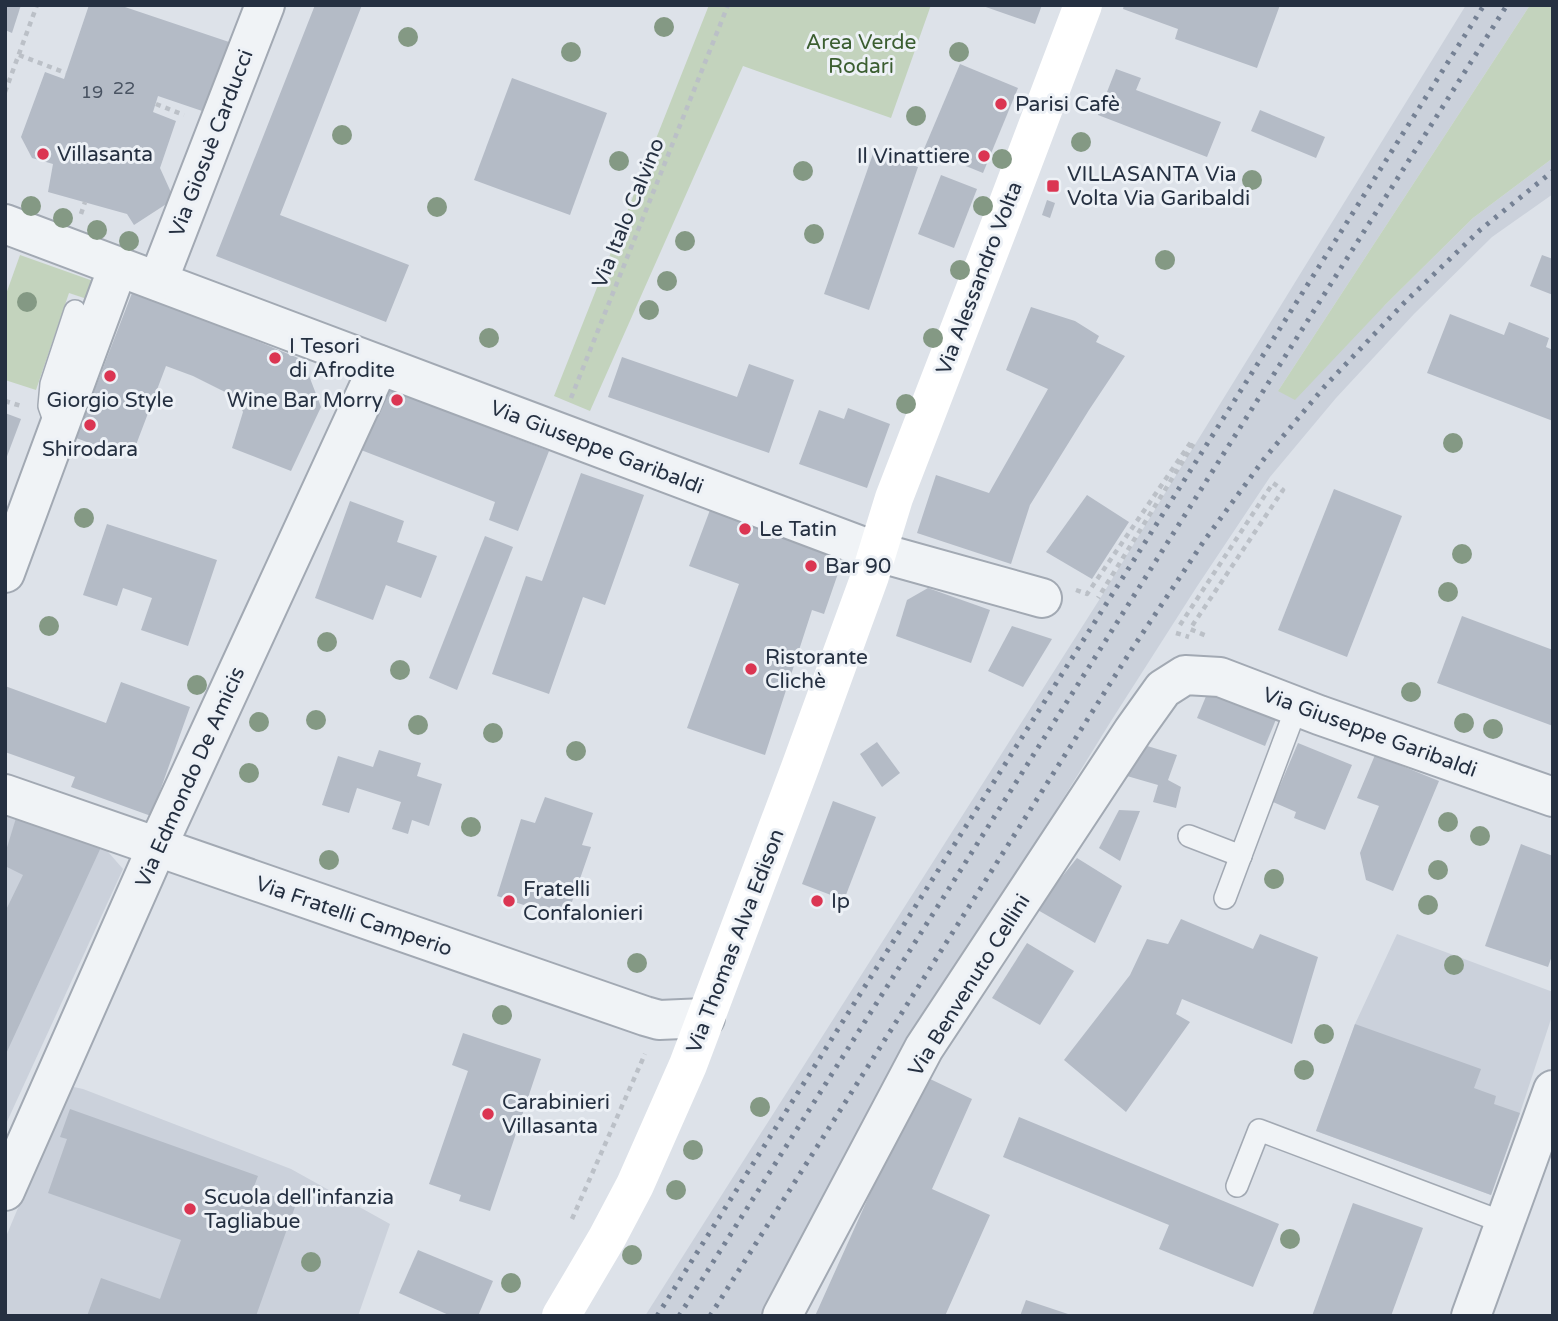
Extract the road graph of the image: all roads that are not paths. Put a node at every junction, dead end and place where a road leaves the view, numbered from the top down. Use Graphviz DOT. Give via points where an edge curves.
graph roads {
  1 [pos="265,5"];
  2 [pos="1083,5"];
  3 [pos="5,224"];
  4 [pos="118,267"];
  5 [pos="158,281"];
  6 [pos="75,311"];
  7 [pos="379,365"];
  8 [pos="58,432"];
  9 [pos="877,552"];
  10 [pos="5,573"];
  11 [pos="1042,598"];
  12 [pos="1203,676"];
  13 [pos="1297,706"];
  14 [pos="5,794"];
  15 [pos="1553,797"];
  16 [pos="1189,836"];
  17 [pos="157,847"];
  18 [pos="1241,856"];
  19 [pos="1225,898"];
  20 [pos="705,1018"];
  21 [pos="1553,1090"];
  22 [pos="1237,1186"];
  23 [pos="5,1191"];
  24 [pos="1505,1223"];
  25 [pos="561,1316"];
  26 [pos="782,1316"];
  27 [pos="1471,1316"];
  1 -- 5 [label="street, Via Giosuè Carducci"];
  2 -- 9 [label="main road, Via Alessandro Volta"];
  3 -- 4 [label="street, Via Giuseppe Garibaldi"];
  4 -- 5 [label="street, Via Giuseppe Garibaldi"];
  4 -- 8 [label="street"];
  5 -- 7 [label="street, Via Giuseppe Garibaldi"];
  6 -- 8 [label="lane" via="51,384 49,406"];
  7 -- 9 [label="street, Via Giuseppe Garibaldi"];
  7 -- 17 [label="street, Via Edmondo De Amicis"];
  8 -- 10 [label="street"];
  9 -- 11 [label="street, Via Giuseppe Garibaldi"];
  9 -- 20 [label="main road, Via Thomas Alva Edison"];
  12 -- 13 [label="street, Via Giuseppe Garibaldi"];
  12 -- 26 [label="street, Via Benvenuto Cellini" via="1163,689 1149,707 925,1048"];
  13 -- 15 [label="street, Via Giuseppe Garibaldi"];
  13 -- 18 [label="lane"];
  14 -- 17 [label="street, Via Fratelli Camperio"];
  16 -- 18 [label="lane"];
  17 -- 20 [label="street, Via Fratelli Camperio" via="659,1020"];
  17 -- 23 [label="street, Via Edmondo De Amicis"];
  18 -- 19 [label="lane"];
  20 -- 25 [label="main road, Via Thomas Alva Edison" via="635,1185"];
  21 -- 24 [label="street"];
  22 -- 24 [label="lane" via="1259,1130"];
  24 -- 27 [label="street"];
}
